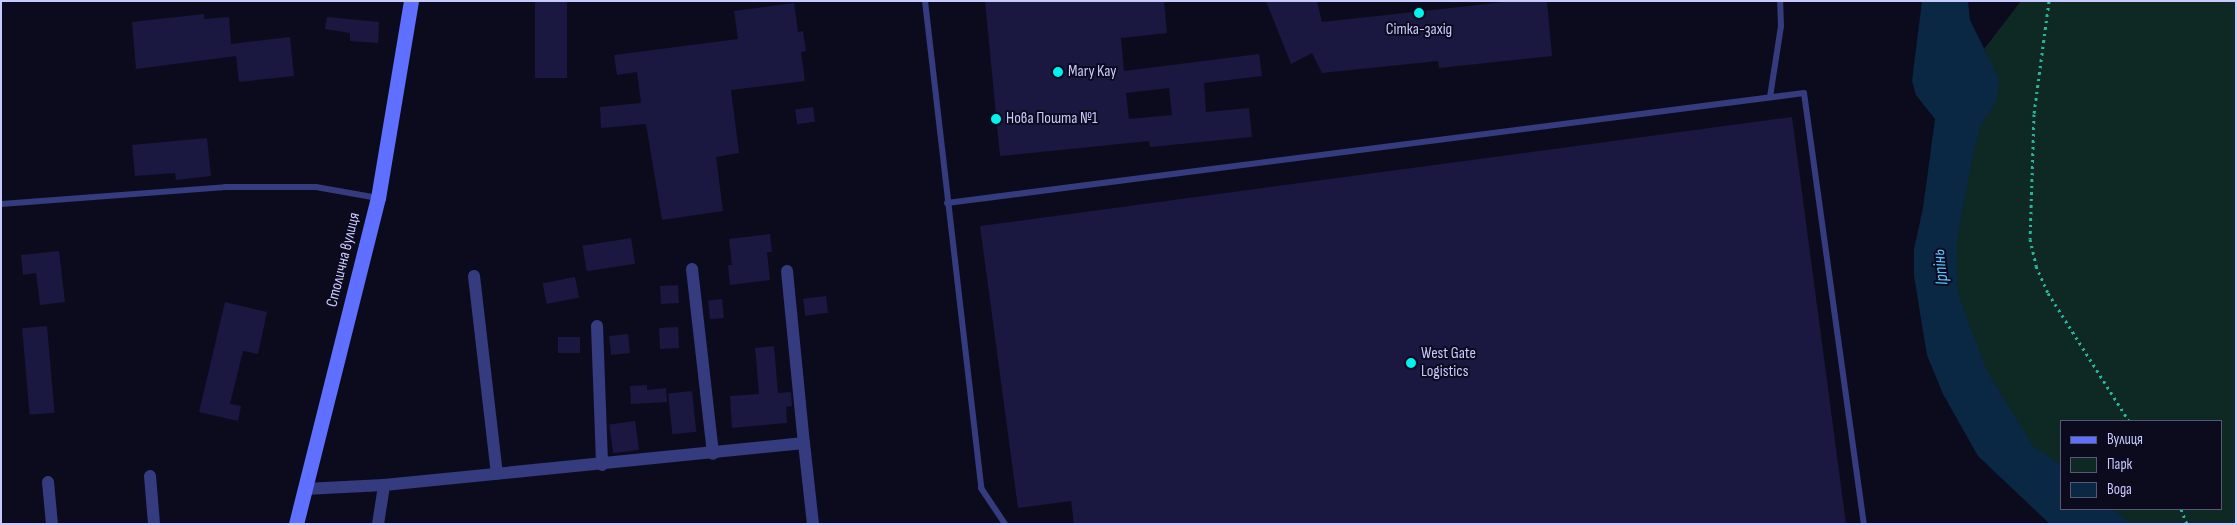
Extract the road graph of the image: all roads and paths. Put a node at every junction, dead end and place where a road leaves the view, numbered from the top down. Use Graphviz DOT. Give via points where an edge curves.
graph roads {
  1 [pos="411,1"];
  2 [pos="925,1"];
  3 [pos="1780,1"];
  4 [pos="2049,1"];
  5 [pos="1770,97"];
  6 [pos="378,198"];
  7 [pos="947,203"];
  8 [pos="1,204"];
  9 [pos="692,268"];
  10 [pos="787,271"];
  11 [pos="474,276"];
  12 [pos="597,326"];
  13 [pos="2128,420"];
  14 [pos="804,443"];
  15 [pos="713,454"];
  16 [pos="602,465"];
  17 [pos="497,474"];
  18 [pos="150,476"];
  19 [pos="48,482"];
  20 [pos="384,485"];
  21 [pos="305,489"];
  22 [pos="2181,510"];
  23 [pos="52,524"];
  24 [pos="154,524"];
  25 [pos="296,524"];
  26 [pos="378,524"];
  27 [pos="813,524"];
  28 [pos="1004,524"];
  29 [pos="1864,524"];
  30 [pos="2187,524"];
  1 -- 6 [label="main road, Столична вулиця"];
  2 -- 7 [label="lane"];
  3 -- 5 [label="lane" via="1781,26"];
  4 -- 13 [label="path" via="2034,114 2030,238 2036,266 2048,293"];
  5 -- 7 [label="lane"];
  5 -- 29 [label="lane" via="1804,93"];
  6 -- 8 [label="lane" via="316,187 225,187"];
  6 -- 21 [label="main road, Столична вулиця"];
  7 -- 28 [label="lane" via="981,488"];
  9 -- 15 [label="street"];
  10 -- 14 [label="street"];
  11 -- 17 [label="street"];
  12 -- 16 [label="street"];
  14 -- 15 [label="street"];
  14 -- 27 [label="street"];
  15 -- 16 [label="street"];
  16 -- 17 [label="street"];
  17 -- 20 [label="street"];
  18 -- 24 [label="street"];
  19 -- 23 [label="street"];
  20 -- 21 [label="street"];
  20 -- 26 [label="street"];
  21 -- 25 [label="main road, Столична вулиця"];
  22 -- 30 [label="path"];
}
